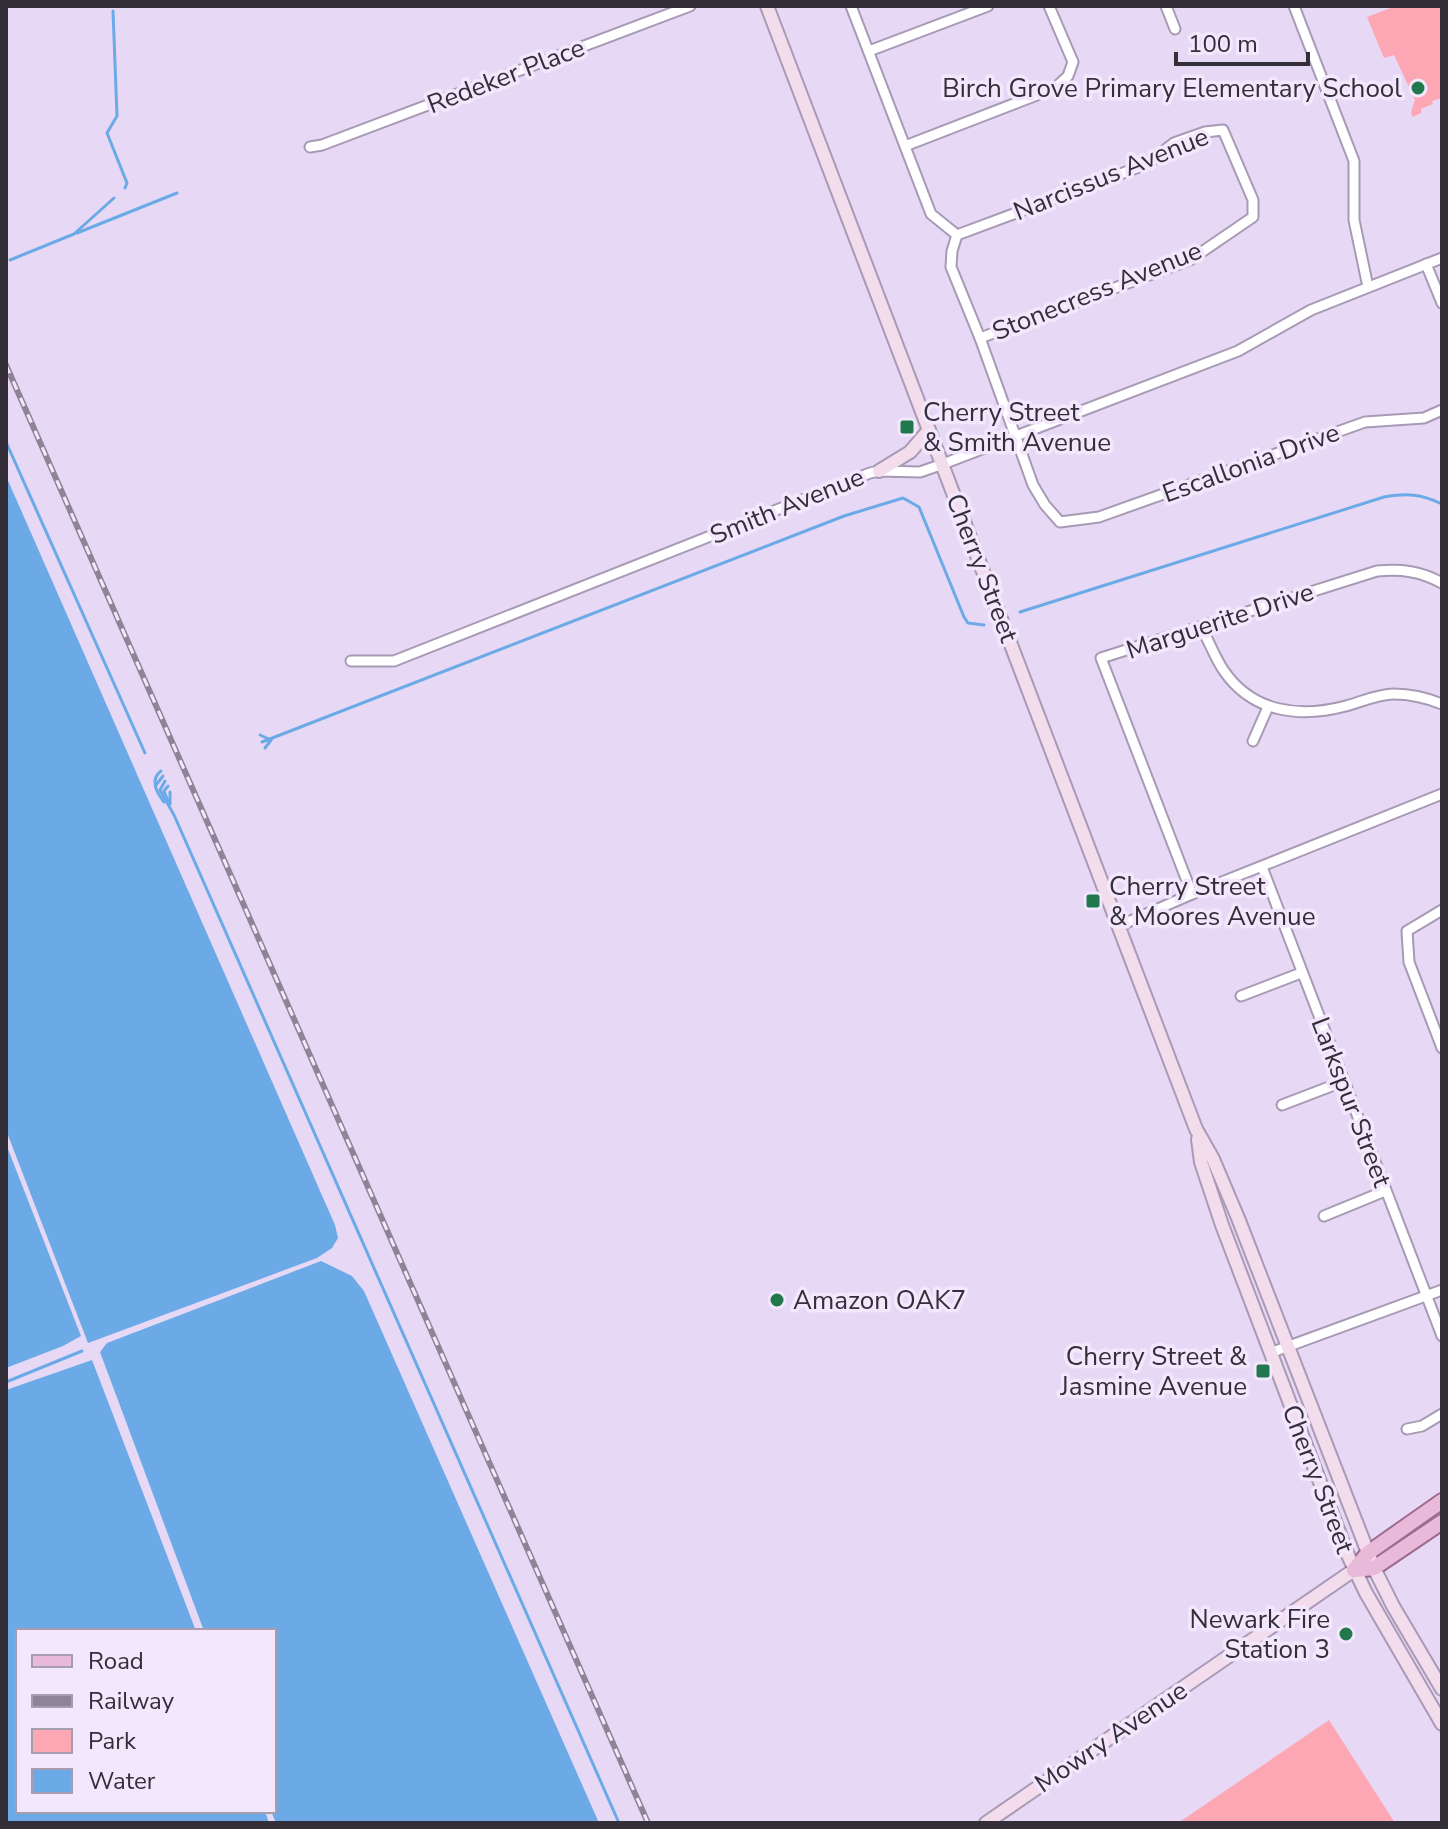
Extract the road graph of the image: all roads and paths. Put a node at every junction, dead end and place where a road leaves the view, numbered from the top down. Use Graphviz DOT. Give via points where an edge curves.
graph roads {
  1 [pos="690,6"];
  2 [pos="767,6"];
  3 [pos="851,6"];
  4 [pos="988,6"];
  5 [pos="1049,6"];
  6 [pos="1166,6"];
  7 [pos="1294,6"];
  8 [pos="1175,29"];
  9 [pos="869,51"];
  10 [pos="905,146"];
  11 [pos="310,147"];
  12 [pos="1253,217"];
  13 [pos="957,235"];
  14 [pos="1442,258"];
  15 [pos="1426,264"];
  16 [pos="1368,287"];
  17 [pos="1442,303"];
  18 [pos="980,338"];
  19 [pos="1442,410"];
  20 [pos="929,430"];
  21 [pos="1016,437"];
  22 [pos="943,464"];
  23 [pos="879,471"];
  24 [pos="1442,583"];
  25 [pos="1201,627"];
  26 [pos="351,661"];
  27 [pos="1442,704"];
  28 [pos="1268,707"];
  29 [pos="1253,741"];
  30 [pos="1442,794"];
  31 [pos="1262,867"];
  32 [pos="1192,894"];
  33 [pos="1442,910"];
  34 [pos="1119,926"];
  35 [pos="1301,973"];
  36 [pos="1241,996"];
  37 [pos="1442,1014"];
  38 [pos="1431,1017"];
  39 [pos="1441,1041"];
  40 [pos="1342,1082"];
  41 [pos="1282,1105"];
  42 [pos="1196,1129"];
  43 [pos="1385,1191"];
  44 [pos="1324,1216"];
  45 [pos="1442,1290"];
  46 [pos="1428,1297"];
  47 [pos="1442,1336"];
  48 [pos="1288,1347"];
  49 [pos="1270,1353"];
  50 [pos="1442,1414"];
  51 [pos="1407,1429"];
  52 [pos="1442,1501"];
  53 [pos="1442,1522"];
  54 [pos="1368,1553"];
  55 [pos="1374,1568"];
  56 [pos="1354,1570"];
  57 [pos="1442,1689"];
  58 [pos="1442,1724"];
  59 [pos="986,1823"];
  1 -- 11 [label="street, Redeker Place"];
  2 -- 20 [label="main road, Cherry Street"];
  3 -- 9 [label="street"];
  4 -- 9 [label="street"];
  5 -- 10 [label="street" via="1073,62 1068,76 1055,88"];
  6 -- 8 [label="street"];
  7 -- 16 [label="street" via="1354,161 1354,220"];
  9 -- 10 [label="street"];
  10 -- 13 [label="street" via="931,214"];
  12 -- 13 [label="street, Narcissus Avenue" via="1253,200 1223,130 1174,143 1147,164"];
  12 -- 18 [label="street, Stonecress Avenue" via="1190,260"];
  13 -- 18 [label="street" via="951,267"];
  14 -- 15 [label="street, Smith Avenue"];
  15 -- 16 [label="street, Smith Avenue"];
  15 -- 17 [label="street"];
  16 -- 21 [label="street, Smith Avenue" via="1311,310 1238,351"];
  18 -- 21 [label="street"];
  19 -- 21 [label="street, Escallonia Drive" via="1424,418 1365,422 1099,517 1060,522 1033,485"];
  20 -- 22 [label="main road, Cherry Street"];
  20 -- 23 [label="main road" via="910,452"];
  21 -- 22 [label="street, Smith Avenue"];
  22 -- 23 [label="street, Smith Avenue" via="920,472"];
  22 -- 34 [label="main road, Cherry Street"];
  23 -- 26 [label="street, Smith Avenue" via="394,661"];
  24 -- 25 [label="street, Marguerite Drive" via="1403,569 1377,571"];
  25 -- 28 [label="street" via="1239,690"];
  25 -- 32 [label="street, Marguerite Drive" via="1101,658"];
  27 -- 28 [label="street" via="1391,693 1305,713"];
  28 -- 29 [label="street"];
  30 -- 31 [label="street"];
  31 -- 32 [label="street"];
  31 -- 35 [label="street, Larkspur Street"];
  32 -- 34 [label="street"];
  33 -- 38 [label="street" via="1407,931 1409,962"];
  34 -- 42 [label="main road, Cherry Street"];
  35 -- 36 [label="street"];
  35 -- 40 [label="street, Larkspur Street"];
  37 -- 38 [label="street"];
  38 -- 39 [label="street"];
  40 -- 41 [label="street"];
  40 -- 43 [label="street, Larkspur Street"];
  42 -- 48 [label="main road, Cherry Street"];
  42 -- 49 [label="main road, Cherry Street" via="1209,1188"];
  43 -- 44 [label="street"];
  43 -- 46 [label="street, Larkspur Street"];
  45 -- 46 [label="street"];
  46 -- 47 [label="street, Larkspur Street"];
  46 -- 48 [label="street"];
  48 -- 49 [label="street"];
  48 -- 54 [label="main road, Cherry Street"];
  49 -- 56 [label="main road, Cherry Street"];
  50 -- 51 [label="street"];
  52 -- 54 [label="main road, Mowry Avenue"];
  53 -- 55 [label="main road, Mowry Avenue"];
  54 -- 55 [label="main road, Cherry Street"];
  54 -- 56 [label="main road, Mowry Avenue"];
  55 -- 56 [label="main road, Mowry Avenue"];
  55 -- 57 [label="main road, Cherry Street"];
  56 -- 58 [label="main road, Cherry Street"];
  56 -- 59 [label="main road, Mowry Avenue"];
}
